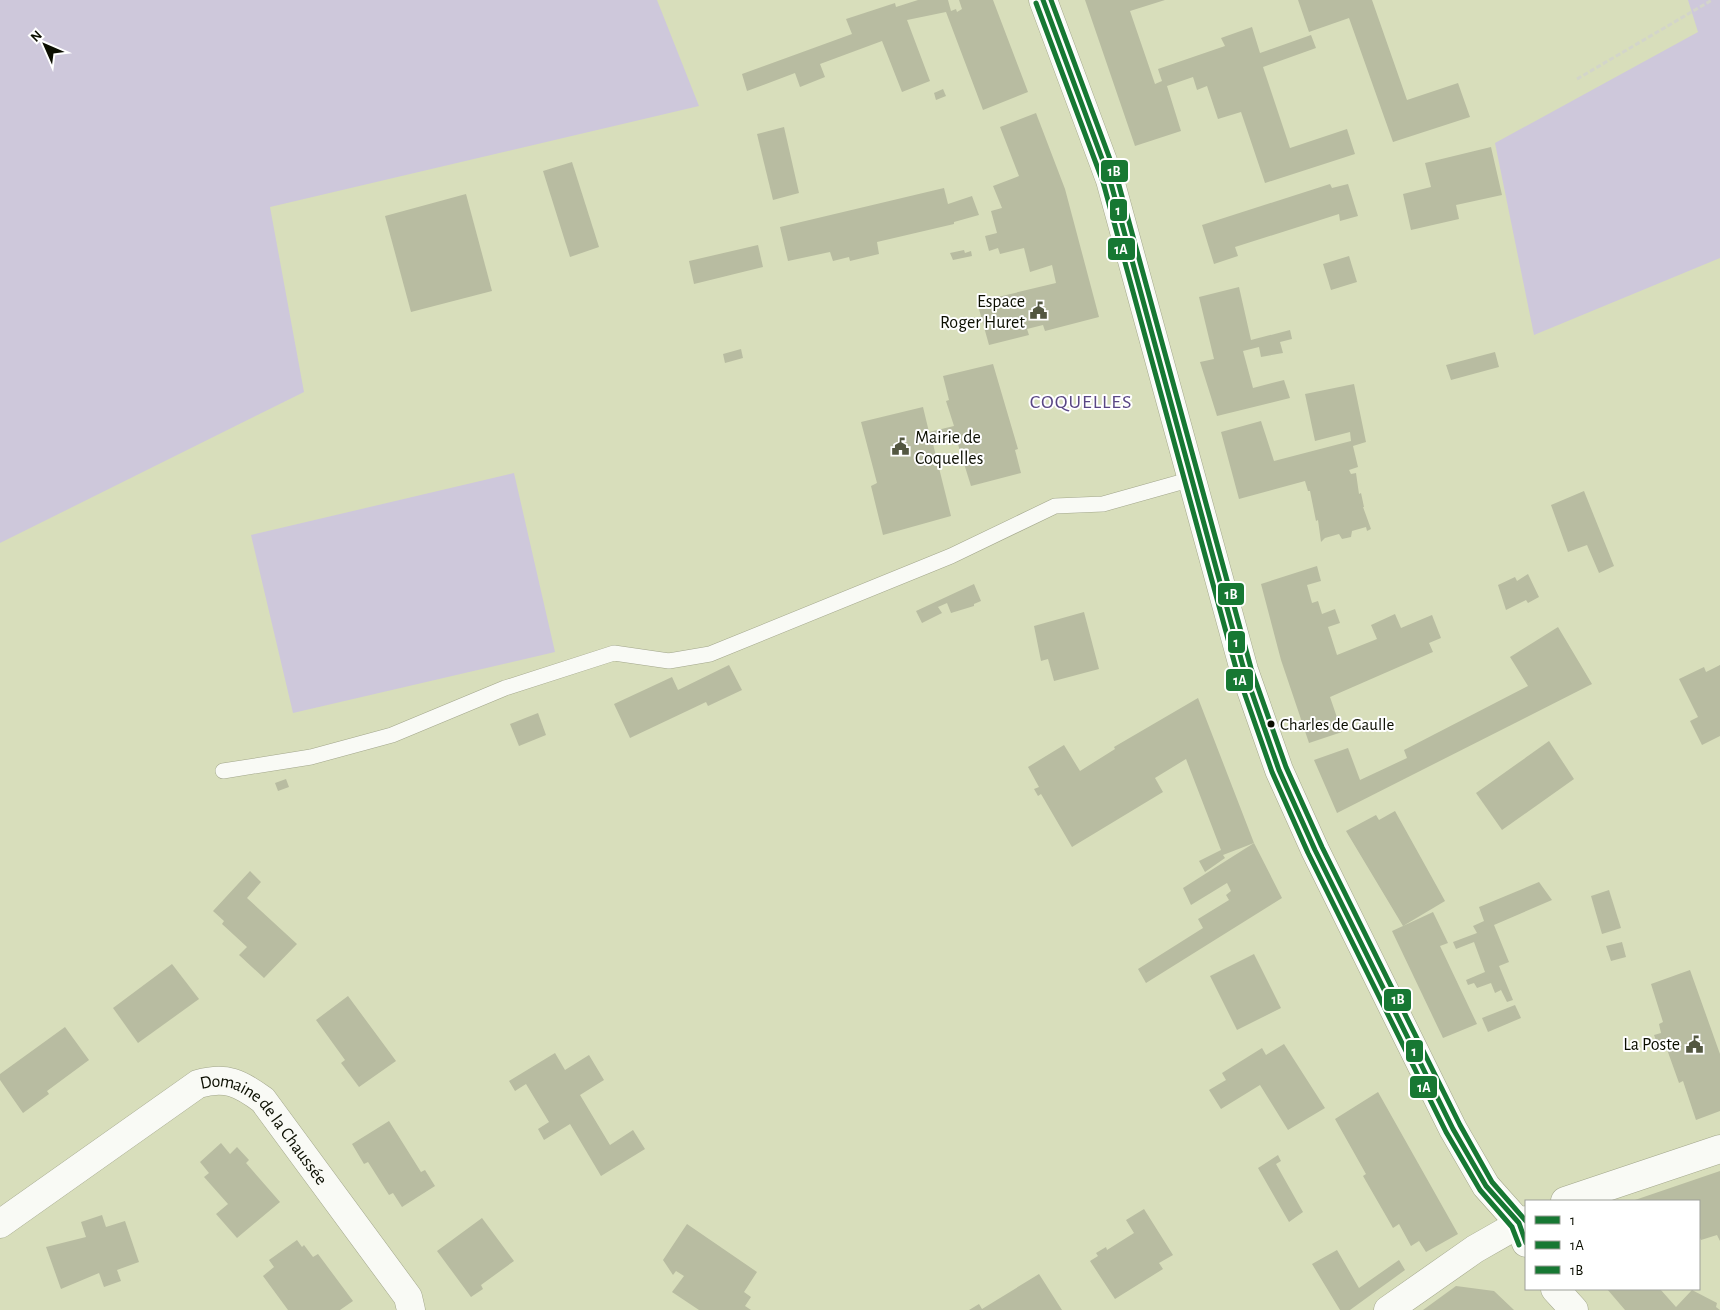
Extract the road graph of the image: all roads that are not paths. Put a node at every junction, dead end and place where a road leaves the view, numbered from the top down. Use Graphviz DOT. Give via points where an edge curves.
graph roads {
  1 [pos="1043,0"];
  2 [pos="1192,479"];
  3 [pos="223,771"];
  4 [pos="1720,1149"];
  5 [pos="1568,1200"];
  6 [pos="0,1224"];
  7 [pos="1524,1229"];
  8 [pos="1555,1290"];
  9 [pos="411,1310"];
  10 [pos="1388,1310"];
  11 [pos="1574,1310"];
  1 -- 2 [label="main road" via="1110,180"];
  2 -- 3 [label="lane" via="1103,504 1054,506 951,556 710,654 669,661 614,653 506,688 392,734 311,756"];
  2 -- 7 [label="main road" via="1244,670 1302,823 1453,1129 1486,1186"];
  4 -- 5 [label="main road"];
  6 -- 9 [label="main road, Domaine de la Chaussée" via="198,1084 215,1079 230,1082 246,1087 263,1100 408,1297"];
  7 -- 10 [label="main road" via="1475,1249"];
  8 -- 11 [label="main road"];
}
